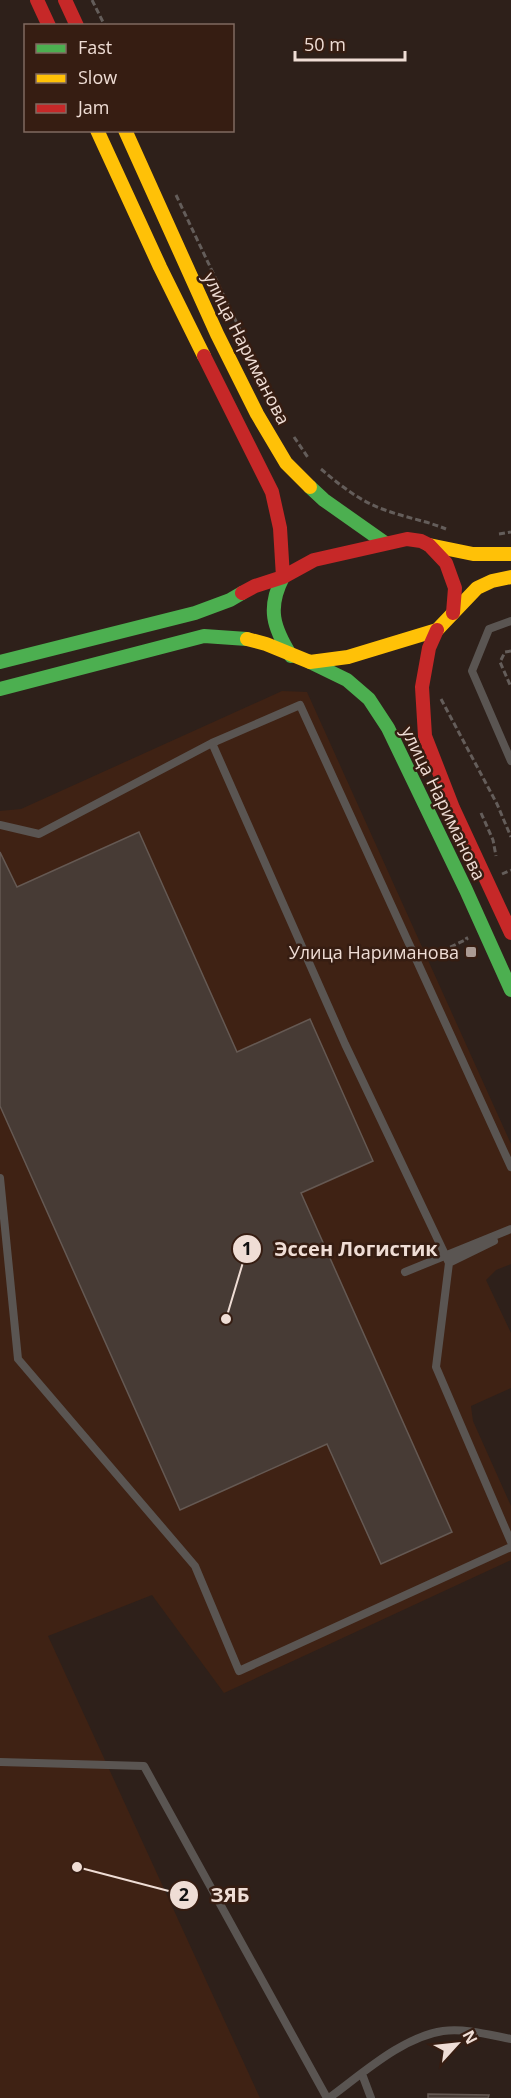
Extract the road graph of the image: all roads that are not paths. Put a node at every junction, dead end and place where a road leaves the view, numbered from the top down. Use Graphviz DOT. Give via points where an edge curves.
graph roads {
  1 [pos="37,0"];
  2 [pos="65,0"];
  3 [pos="48,24"];
  4 [pos="76,24"];
  5 [pos="99,132"];
  6 [pos="126,132"];
  7 [pos="385,543"];
  8 [pos="429,545"];
  9 [pos="511,554"];
  10 [pos="283,577"];
  11 [pos="511,577"];
  12 [pos="453,613"];
  13 [pos="511,621"];
  14 [pos="437,630"];
  15 [pos="291,656"];
  16 [pos="310,662"];
  17 [pos="0,663"];
  18 [pos="0,689"];
  19 [pos="212,743"];
  20 [pos="511,761"];
  21 [pos="0,825"];
  22 [pos="511,933"];
  23 [pos="511,990"];
  24 [pos="511,1167"];
  25 [pos="0,1178"];
  26 [pos="511,1231"];
  27 [pos="449,1263"];
  28 [pos="405,1272"];
  29 [pos="511,1542"];
  30 [pos="511,1547"];
  31 [pos="0,1762"];
  32 [pos="511,2039"];
  33 [pos="362,2074"];
  34 [pos="332,2097"];
  35 [pos="371,2098"];
  1 -- 3 [label="main road"];
  2 -- 4 [label="main road"];
  5 -- 10 [label="main road" via="160,267 272,492 280,528"];
  6 -- 7 [label="main road, улица Нариманова" via="217,334 286,463 324,500"];
  7 -- 8 [label="main road" via="407,539"];
  7 -- 10 [label="main road" via="314,560"];
  8 -- 9 [label="main road" via="473,554"];
  8 -- 12 [label="main road" via="452,576 456,588"];
  10 -- 15 [label="main road" via="274,597 273,620"];
  10 -- 17 [label="main road" via="195,613"];
  11 -- 12 [label="main road" via="477,588"];
  12 -- 14 [label="main road"];
  13 -- 20 [label="lane" via="489,629 472,671"];
  14 -- 16 [label="main road" via="358,654"];
  14 -- 22 [label="main road, улица Нариманова" via="429,648 422,687 425,736 453,808"];
  15 -- 16 [label="main road, улица Нариманова"];
  15 -- 18 [label="main road, улица Нариманова" via="247,639 204,636"];
  16 -- 23 [label="main road, улица Нариманова" via="347,680 369,699 388,728"];
  19 -- 21 [label="lane" via="39,834"];
  19 -- 24 [label="lane" via="300,705"];
  19 -- 27 [label="lane" via="345,1044"];
  25 -- 30 [label="lane" via="18,1359 195,1566 238,1671"];
  26 -- 27 [label="lane"];
  26 -- 28 [label="lane"];
  27 -- 29 [label="lane" via="436,1367"];
  31 -- 34 [label="lane" via="144,1766"];
  32 -- 33 [label="lane" via="443,2031 409,2041"];
  33 -- 34 [label="lane"];
  33 -- 35 [label="lane"];
}
